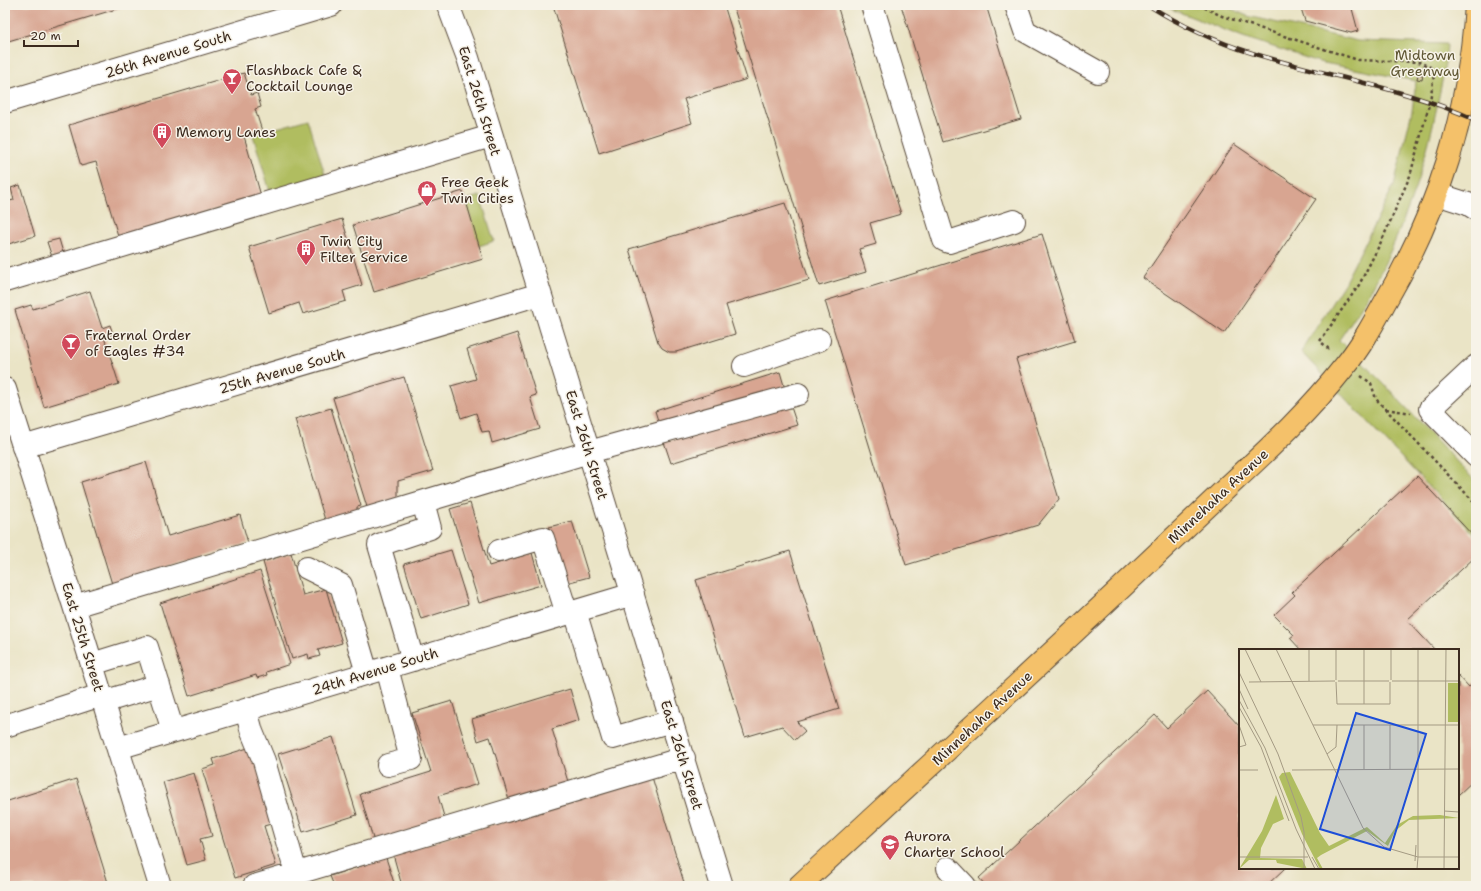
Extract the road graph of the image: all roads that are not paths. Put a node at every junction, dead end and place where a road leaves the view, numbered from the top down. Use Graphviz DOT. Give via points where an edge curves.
graph roads {
  1 [pos="331,5"];
  2 [pos="448,5"];
  3 [pos="872,5"];
  4 [pos="1016,5"];
  5 [pos="1476,11"];
  6 [pos="1098,72"];
  7 [pos="5,102"];
  8 [pos="491,136"];
  9 [pos="1437,194"];
  10 [pos="1476,209"];
  11 [pos="1014,221"];
  12 [pos="5,281"];
  13 [pos="540,294"];
  14 [pos="819,340"];
  15 [pos="744,366"];
  16 [pos="1476,366"];
  17 [pos="5,389"];
  18 [pos="798,394"];
  19 [pos="23,447"];
  20 [pos="589,452"];
  21 [pos="1476,456"];
  22 [pos="423,502"];
  23 [pos="372,517"];
  24 [pos="379,545"];
  25 [pos="499,551"];
  26 [pos="307,568"];
  27 [pos="633,594"];
  28 [pos="74,606"];
  29 [pos="571,612"];
  30 [pos="413,660"];
  31 [pos="92,664"];
  32 [pos="377,670"];
  33 [pos="159,685"];
  34 [pos="102,698"];
  35 [pos="246,710"];
  36 [pos="672,721"];
  37 [pos="5,726"];
  38 [pos="173,731"];
  39 [pos="118,748"];
  40 [pos="684,758"];
  41 [pos="388,766"];
  42 [pos="948,868"];
  43 [pos="296,874"];
  44 [pos="160,886"];
  45 [pos="254,886"];
  46 [pos="722,886"];
  47 [pos="799,886"];
  48 [pos="965,886"];
  1 -- 7 [label="street, 26th Avenue South"];
  2 -- 8 [label="street, East 26th Street" via="468,58"];
  3 -- 11 [label="street" via="944,240 949,242"];
  4 -- 6 [label="street" via="1025,31"];
  5 -- 9 [label="main road, Minnehaha Avenue" via="1466,93"];
  8 -- 12 [label="street"];
  8 -- 13 [label="street, East 26th Street"];
  9 -- 10 [label="street"];
  9 -- 47 [label="main road, Minnehaha Avenue" via="1422,233 1367,334 1347,364 1317,400 1037,667"];
  13 -- 19 [label="street, 25th Avenue South"];
  13 -- 20 [label="street, East 26th Street"];
  14 -- 15 [label="street"];
  16 -- 21 [label="street" via="1430,409"];
  17 -- 19 [label="street, East 25th Street"];
  18 -- 20 [label="street"];
  19 -- 28 [label="street, East 25th Street"];
  20 -- 22 [label="street"];
  20 -- 27 [label="street, East 26th Street"];
  22 -- 23 [label="street"];
  22 -- 24 [label="street" via="430,528"];
  23 -- 24 [label="street"];
  23 -- 28 [label="street"];
  24 -- 30 [label="street"];
  25 -- 29 [label="street" via="543,538"];
  26 -- 32 [label="street" via="341,585"];
  27 -- 29 [label="street, 24th Avenue South"];
  27 -- 36 [label="street, East 26th Street"];
  28 -- 31 [label="street, East 25th Street"];
  29 -- 30 [label="street, 24th Avenue South"];
  29 -- 36 [label="street" via="612,738"];
  30 -- 32 [label="street, 24th Avenue South"];
  31 -- 33 [label="street" via="147,647"];
  31 -- 34 [label="street, East 25th Street"];
  32 -- 35 [label="street, 24th Avenue South"];
  32 -- 41 [label="street" via="411,759"];
  33 -- 34 [label="street"];
  33 -- 38 [label="street"];
  34 -- 37 [label="street"];
  34 -- 39 [label="street, East 25th Street"];
  35 -- 38 [label="street, 24th Avenue South"];
  35 -- 43 [label="street" via="264,761"];
  36 -- 40 [label="street, East 26th Street"];
  38 -- 39 [label="street, 24th Avenue South"];
  39 -- 44 [label="street, East 25th Street"];
  40 -- 43 [label="street"];
  40 -- 46 [label="street, East 26th Street"];
  42 -- 48 [label="street"];
  43 -- 45 [label="street"];
}
